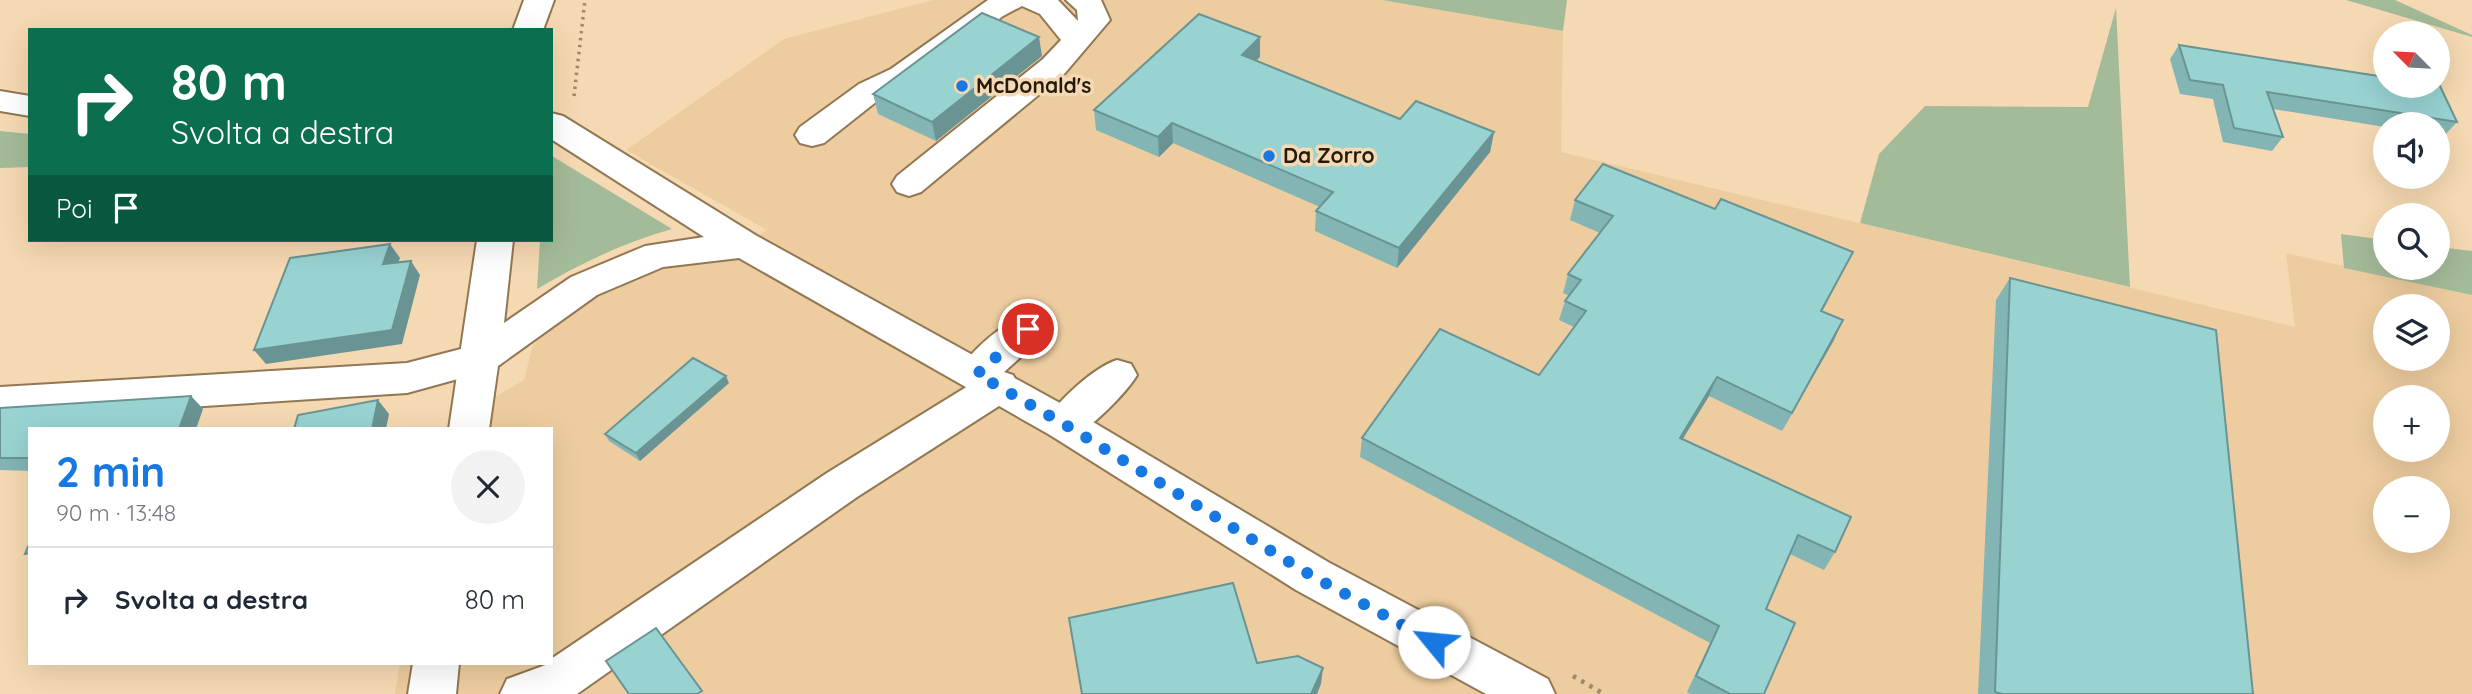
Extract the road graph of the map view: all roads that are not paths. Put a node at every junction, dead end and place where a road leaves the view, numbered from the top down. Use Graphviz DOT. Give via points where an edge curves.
graph roads {
  1 [pos="1011,0"];
  2 [pos="1032,0"];
  3 [pos="1081,0"];
  4 [pos="1078,40"];
  5 [pos="0,101"];
  6 [pos="28,106"];
  7 [pos="553,125"];
  8 [pos="812,135"];
  9 [pos="909,184"];
  10 [pos="495,242"];
  11 [pos="744,245"];
  12 [pos="1028,329"];
  13 [pos="480,359"];
  14 [pos="1117,375"];
  15 [pos="988,380"];
  16 [pos="0,402"];
  17 [pos="1064,424"];
  18 [pos="469,427"];
  19 [pos="436,665"];
  20 [pos="537,693"];
  21 [pos="432,694"];
  22 [pos="1531,694"];
  1 -- 8 [label="main road" via="902,76 870,91"];
  2 -- 4 [label="main road" via="1051,8"];
  3 -- 4 [label="main road" via="1090,6 1095,20"];
  4 -- 9 [label="main road" via="1054,66"];
  5 -- 6 [label="main road"];
  7 -- 11 [label="main road"];
  10 -- 13 [label="main road"];
  11 -- 13 [label="main road" via="658,254 584,286"];
  11 -- 15 [label="main road"];
  12 -- 15 [label="main road"];
  13 -- 16 [label="main road" via="407,378"];
  13 -- 18 [label="main road"];
  14 -- 17 [label="main road"];
  15 -- 17 [label="main road"];
  15 -- 20 [label="main road"];
  17 -- 22 [label="main road" via="1312,576"];
  19 -- 21 [label="main road"];
}
